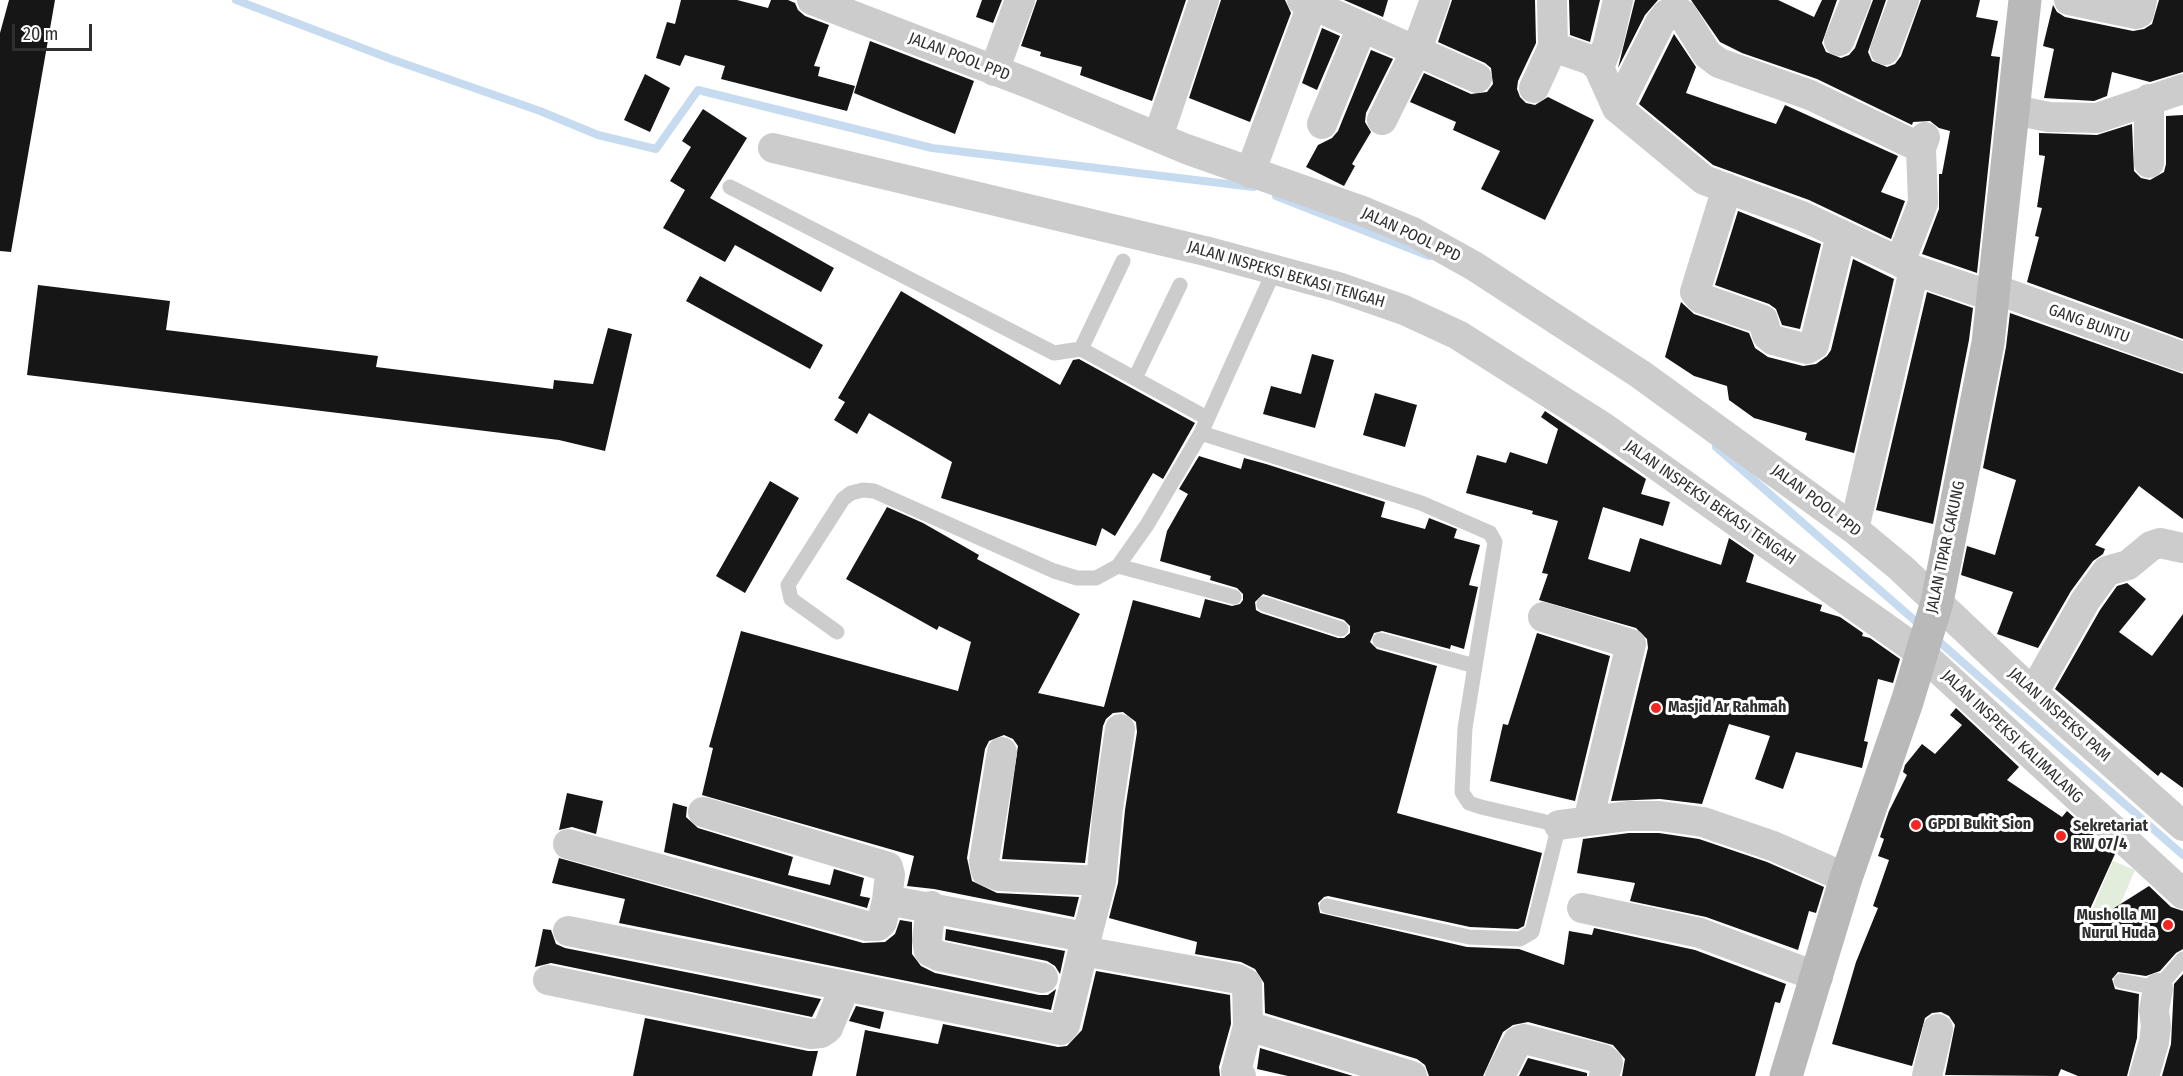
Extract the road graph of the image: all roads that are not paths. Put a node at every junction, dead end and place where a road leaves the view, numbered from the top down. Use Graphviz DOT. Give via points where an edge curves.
graph roads {
  1 [pos="812,0"];
  2 [pos="1020,0"];
  3 [pos="1204,0"];
  4 [pos="1435,0"];
  5 [pos="1552,0"];
  6 [pos="1618,0"];
  7 [pos="1856,0"];
  8 [pos="1904,0"];
  9 [pos="2025,0"];
  10 [pos="2069,0"];
  11 [pos="2142,0"];
  12 [pos="1307,2"];
  13 [pos="1362,27"];
  14 [pos="1839,41"];
  15 [pos="1552,47"];
  16 [pos="1417,49"];
  17 [pos="1885,50"];
  18 [pos="1599,68"];
  19 [pos="994,71"];
  20 [pos="1477,78"];
  21 [pos="1534,88"];
  22 [pos="2183,89"];
  23 [pos="2149,99"];
  24 [pos="1617,108"];
  25 [pos="2014,110"];
  26 [pos="1382,120"];
  27 [pos="1322,124"];
  28 [pos="1158,137"];
  29 [pos="772,148"];
  30 [pos="2149,163"];
  31 [pos="1250,173"];
  32 [pos="730,187"];
  33 [pos="1727,188"];
  34 [pos="1841,235"];
  35 [pos="1123,261"];
  36 [pos="1907,266"];
  37 [pos="1274,271"];
  38 [pos="1180,285"];
  39 [pos="1995,293"];
  40 [pos="1081,349"];
  41 [pos="2183,357"];
  42 [pos="1135,378"];
  43 [pos="1207,418"];
  44 [pos="1201,433"];
  45 [pos="1854,529"];
  46 [pos="2183,548"];
  47 [pos="1118,566"];
  48 [pos="1234,597"];
  49 [pos="1264,604"];
  50 [pos="1936,606"];
  51 [pos="1543,617"];
  52 [pos="1341,629"];
  53 [pos="837,632"];
  54 [pos="1380,640"];
  55 [pos="1922,648"];
  56 [pos="1475,666"];
  57 [pos="2033,693"];
  58 [pos="1120,729"];
  59 [pos="1002,752"];
  60 [pos="703,812"];
  61 [pos="1574,823"];
  62 [pos="2183,826"];
  63 [pos="568,844"];
  64 [pos="1846,878"];
  65 [pos="1101,881"];
  66 [pos="2183,894"];
  67 [pos="887,900"];
  68 [pos="931,906"];
  69 [pos="1327,906"];
  70 [pos="1582,908"];
  71 [pos="568,931"];
  72 [pos="1084,944"];
  73 [pos="2183,959"];
  74 [pos="1818,977"];
  75 [pos="1043,978"];
  76 [pos="548,980"];
  77 [pos="2121,981"];
  78 [pos="845,986"];
  79 [pos="2158,988"];
  80 [pos="1248,1026"];
  81 [pos="1938,1029"];
  82 [pos="1241,1076"];
  83 [pos="1412,1076"];
  84 [pos="1500,1076"];
  85 [pos="1604,1076"];
  86 [pos="1786,1076"];
  87 [pos="1927,1076"];
  88 [pos="2144,1076"];
  1 -- 19 [label="street, JALAN POOL PPD"];
  2 -- 19 [label="street"];
  3 -- 28 [label="street"];
  4 -- 16 [label="street"];
  5 -- 15 [label="street"];
  6 -- 18 [label="street"];
  7 -- 14 [label="street"];
  8 -- 17 [label="street"];
  9 -- 25 [label="street, JALAN TIPAR CAKUNG"];
  10 -- 11 [label="street" via="2138,14"];
  12 -- 13 [label="street"];
  12 -- 31 [label="street"];
  13 -- 16 [label="street"];
  13 -- 27 [label="street"];
  15 -- 18 [label="street" via="1579,54"];
  15 -- 21 [label="street"];
  16 -- 20 [label="street"];
  16 -- 26 [label="street"];
  18 -- 24 [label="street"];
  19 -- 28 [label="street, JALAN POOL PPD"];
  22 -- 23 [label="street"];
  23 -- 25 [label="street" via="2097,118 2075,120"];
  23 -- 30 [label="street"];
  24 -- 33 [label="street, GANG BUNTU" via="1704,180"];
  24 -- 36 [label="street" via="1660,23 1676,11 1682,14 1707,54 1719,63 1810,95 1923,142 1923,203"];
  25 -- 39 [label="street, JALAN TIPAR CAKUNG"];
  28 -- 31 [label="street, JALAN POOL PPD"];
  29 -- 37 [label="street, JALAN INSPEKSI BEKASI TENGAH" via="1205,251"];
  31 -- 45 [label="street, JALAN POOL PPD" via="1365,212 1456,255 1640,374"];
  32 -- 40 [label="lane" via="1054,353"];
  33 -- 34 [label="street, GANG BUNTU"];
  33 -- 34 [label="street" via="1695,292 1700,298 1763,320 1767,335 1773,340 1807,349 1814,345"];
  34 -- 36 [label="street, GANG BUNTU"];
  35 -- 40 [label="lane"];
  36 -- 39 [label="street, GANG BUNTU"];
  36 -- 45 [label="street"];
  37 -- 43 [label="lane"];
  37 -- 55 [label="street, JALAN INSPEKSI BEKASI TENGAH" via="1338,287 1404,310 1458,335 1603,427"];
  38 -- 42 [label="lane"];
  39 -- 41 [label="street, GANG BUNTU"];
  39 -- 50 [label="street, JALAN TIPAR CAKUNG"];
  40 -- 42 [label="lane"];
  42 -- 43 [label="lane"];
  43 -- 44 [label="lane"];
  44 -- 47 [label="lane" via="1148,525"];
  44 -- 56 [label="lane" via="1420,503 1490,533 1496,550"];
  45 -- 50 [label="street, JALAN POOL PPD"];
  46 -- 57 [label="street" via="2160,543 2128,565 2106,571"];
  47 -- 48 [label="lane"];
  47 -- 53 [label="lane" via="1096,578 1077,578 862,490 843,499 788,585 791,599"];
  49 -- 52 [label="lane"];
  50 -- 55 [label="street, JALAN TIPAR CAKUNG"];
  50 -- 57 [label="street, JALAN INSPEKSI PAM"];
  51 -- 61 [label="street" via="1631,644"];
  54 -- 56 [label="lane"];
  55 -- 64 [label="street, JALAN TIPAR CAKUNG"];
  55 -- 66 [label="street, JALAN INSPEKSI KALIMALANG"];
  56 -- 61 [label="lane" via="1465,728 1462,792 1469,803 1481,807"];
  57 -- 62 [label="street, JALAN INSPEKSI PAM"];
  58 -- 65 [label="street"];
  59 -- 65 [label="street" via="984,861 986,871 998,876"];
  60 -- 67 [label="street" via="888,867"];
  61 -- 64 [label="street" via="1628,816 1703,822 1773,846"];
  61 -- 69 [label="lane" via="1527,937 1468,937"];
  63 -- 67 [label="street" via="867,926 882,922"];
  64 -- 74 [label="street, JALAN TIPAR CAKUNG"];
  65 -- 72 [label="street"];
  67 -- 68 [label="street"];
  68 -- 72 [label="street"];
  68 -- 75 [label="street" via="929,951"];
  70 -- 74 [label="street" via="1700,933"];
  71 -- 78 [label="street"];
  72 -- 78 [label="street" via="1061,1030"];
  72 -- 80 [label="street" via="1244,982 1249,991"];
  73 -- 79 [label="lane"];
  74 -- 86 [label="street, JALAN TIPAR CAKUNG"];
  76 -- 78 [label="street" via="811,1034 828,1028"];
  77 -- 79 [label="lane"];
  79 -- 88 [label="street" via="2154,1042"];
  80 -- 82 [label="street" via="1236,1071"];
  80 -- 83 [label="street"];
  81 -- 87 [label="street"];
  84 -- 85 [label="street" via="1518,1041 1524,1039 1603,1059 1608,1064"];
}
